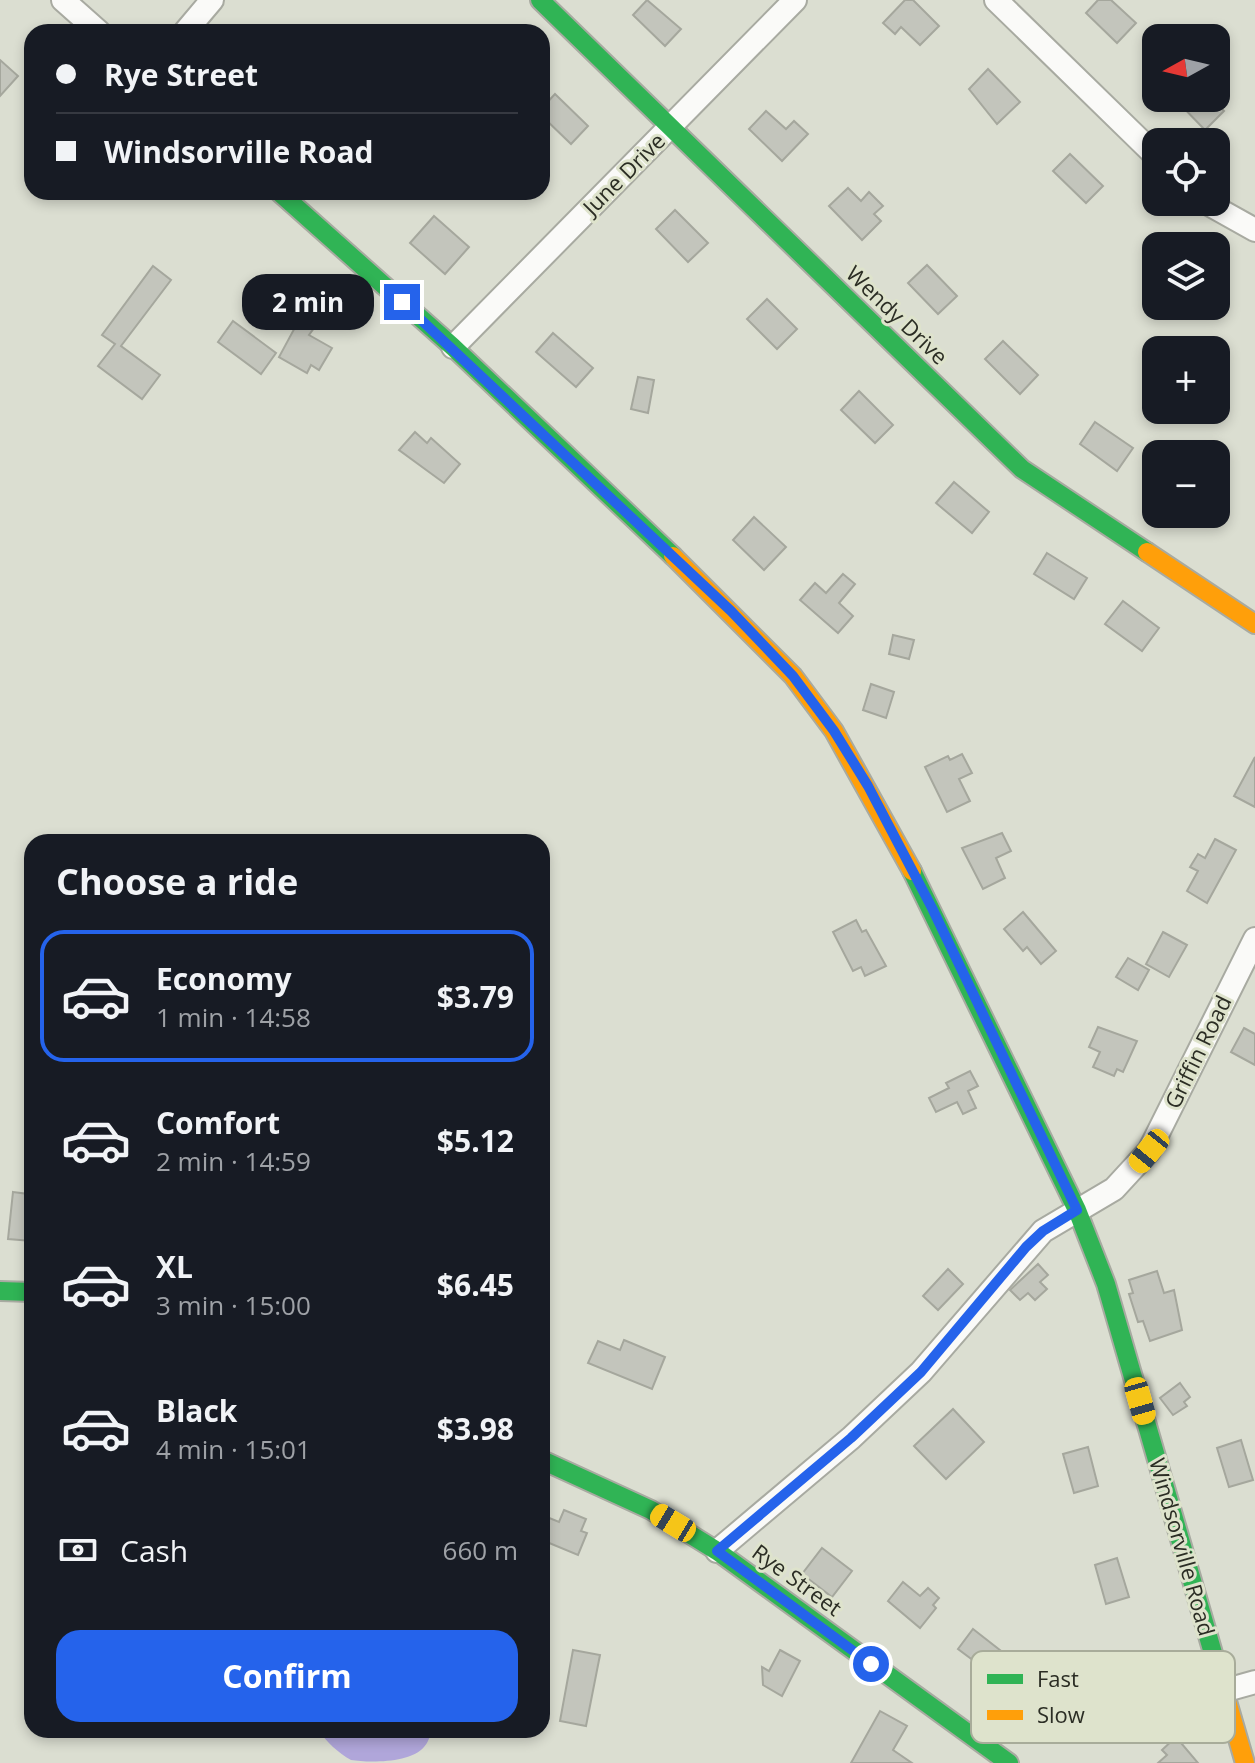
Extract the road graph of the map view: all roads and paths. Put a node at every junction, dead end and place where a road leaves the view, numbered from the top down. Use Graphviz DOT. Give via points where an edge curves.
graph roads {
  1 [pos="63,0"];
  2 [pos="212,0"];
  3 [pos="540,0"];
  4 [pos="795,0"];
  5 [pos="996,0"];
  6 [pos="90,24"];
  7 [pos="192,24"];
  8 [pos="669,127"];
  9 [pos="1142,142"];
  10 [pos="288,200"];
  11 [pos="1230,216"];
  12 [pos="1255,230"];
  13 [pos="453,347"];
  14 [pos="1255,624"];
  15 [pos="1255,939"];
  16 [pos="1077,1210"];
  17 [pos="0,1291"];
  18 [pos="24,1292"];
  19 [pos="550,1464"];
  20 [pos="717,1551"];
  21 [pos="1212,1651"];
  22 [pos="1255,1682"];
  23 [pos="1235,1688"];
  24 [pos="1235,1730"];
  25 [pos="971,1735"];
  26 [pos="981,1743"];
  27 [pos="1009,1763"];
  28 [pos="1245,1763"];
  1 -- 6 [label="street"];
  2 -- 7 [label="street"];
  3 -- 8 [label="street, Wendy Drive"];
  4 -- 8 [label="street, June Drive"];
  5 -- 9 [label="street"];
  8 -- 13 [label="street, June Drive"];
  8 -- 14 [label="street, Wendy Drive" via="1022,469"];
  10 -- 13 [label="street, Windsorville Road"];
  11 -- 12 [label="street"];
  13 -- 16 [label="street, Windsorville Road" via="731,611 793,676 834,731 932,908"];
  15 -- 16 [label="street, Griffin Road" via="1149,1151 1114,1189"];
  16 -- 20 [label="street, Griffin Road" via="1026,1247 921,1372"];
  16 -- 21 [label="street, Windsorville Road" via="1106,1284"];
  17 -- 18 [label="street"];
  19 -- 20 [label="street, Rye Street" via="651,1510"];
  20 -- 25 [label="street, Rye Street"];
  22 -- 23 [label="street"];
  24 -- 28 [label="street, Windsorville Road"];
  26 -- 27 [label="street, Rye Street"];
}
